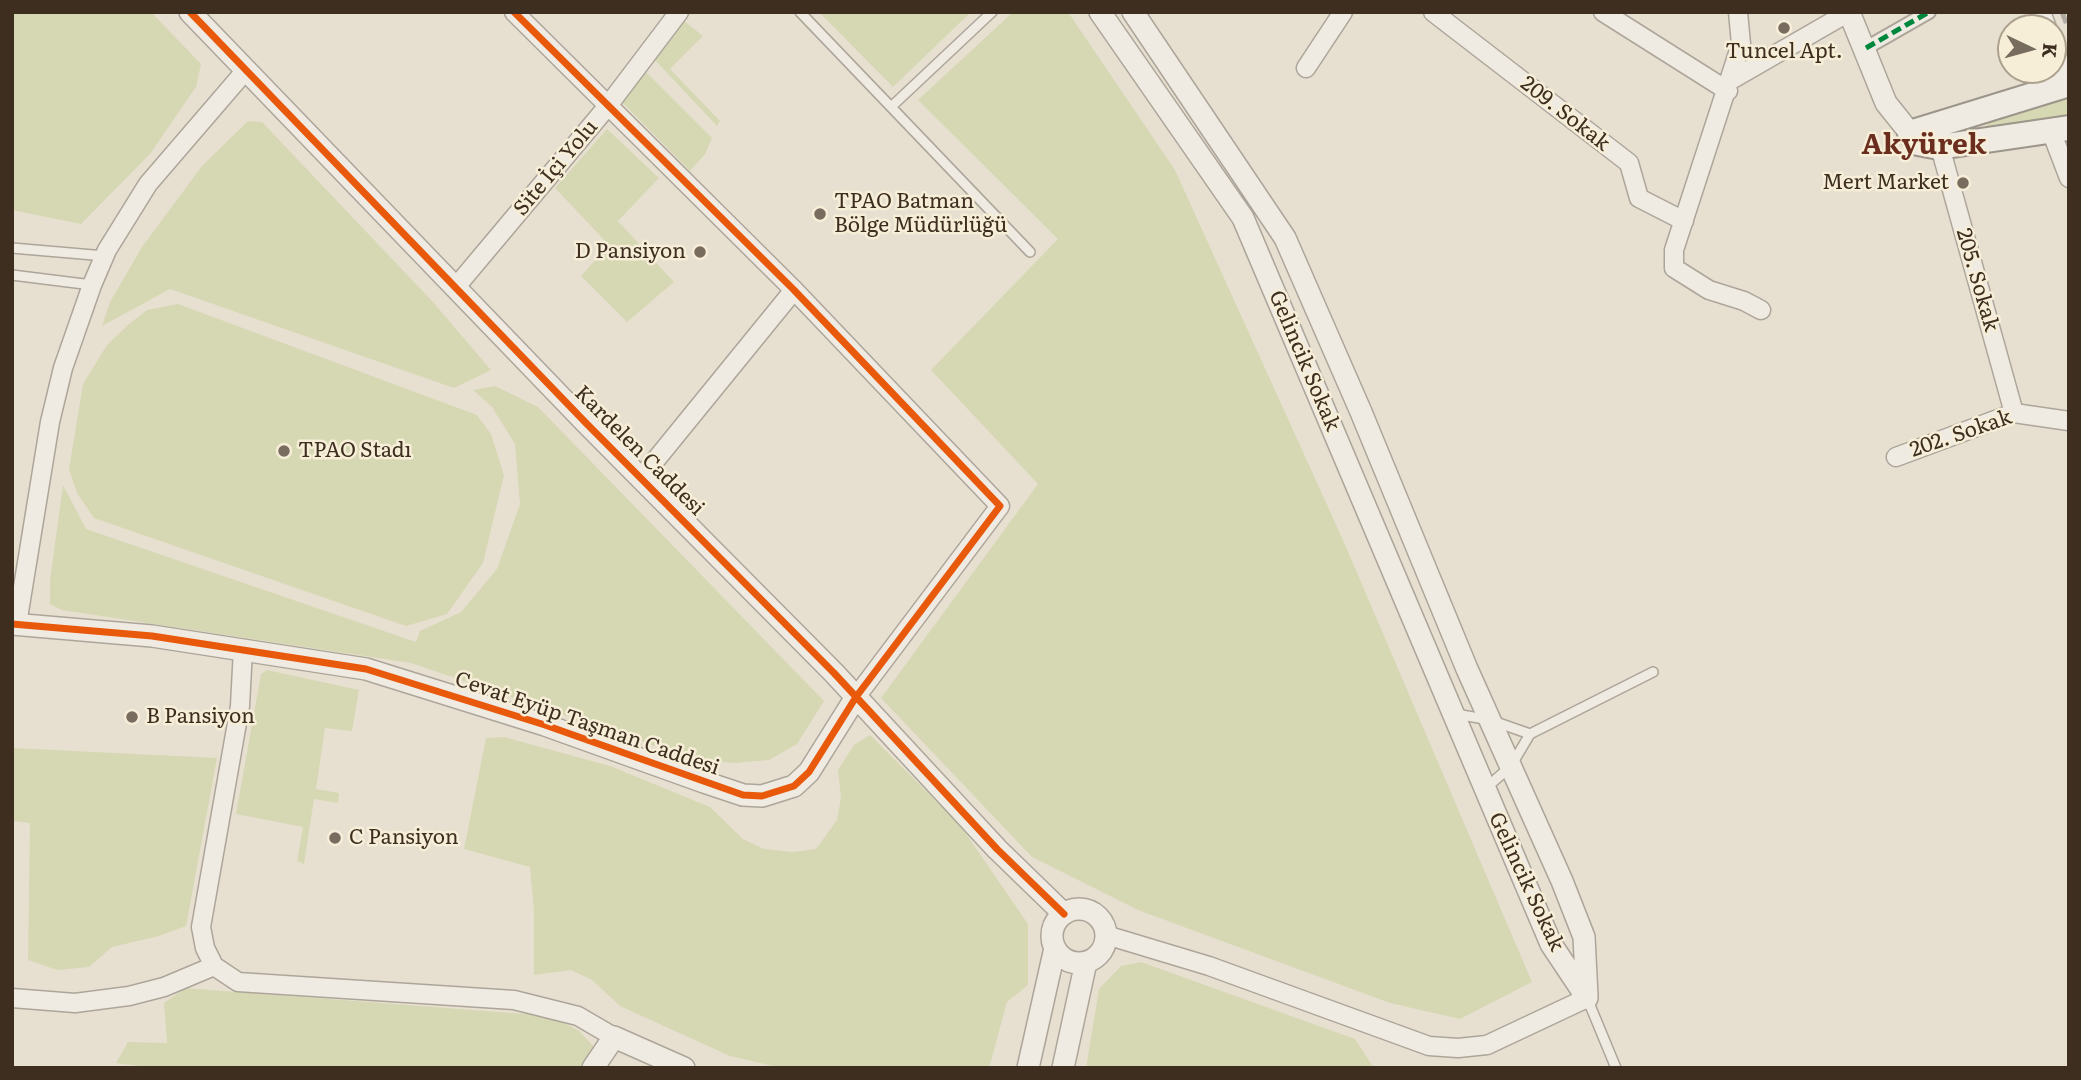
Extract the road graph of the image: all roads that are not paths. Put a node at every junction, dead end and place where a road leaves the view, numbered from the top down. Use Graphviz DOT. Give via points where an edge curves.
graph roads {
  1 [pos="190,12"];
  2 [pos="514,12"];
  3 [pos="679,12"];
  4 [pos="800,12"];
  5 [pos="992,12"];
  6 [pos="1100,12"];
  7 [pos="1133,12"];
  8 [pos="1343,12"];
  9 [pos="1433,12"];
  10 [pos="1603,12"];
  11 [pos="1738,12"];
  12 [pos="1849,12"];
  13 [pos="1929,12"];
  14 [pos="1866,48"];
  15 [pos="1306,68"];
  16 [pos="246,71"];
  17 [pos="2068,84"];
  18 [pos="1729,85"];
  19 [pos="607,107"];
  20 [pos="891,107"];
  21 [pos="2060,129"];
  22 [pos="1910,133"];
  23 [pos="1937,136"];
  24 [pos="2069,178"];
  25 [pos="1684,221"];
  26 [pos="1285,238"];
  27 [pos="12,248"];
  28 [pos="1030,252"];
  29 [pos="105,256"];
  30 [pos="1263,263"];
  31 [pos="12,275"];
  32 [pos="92,285"];
  33 [pos="455,288"];
  34 [pos="794,290"];
  35 [pos="1761,310"];
  36 [pos="2014,413"];
  37 [pos="2069,421"];
  38 [pos="1896,457"];
  39 [pos="641,478"];
  40 [pos="15,624"];
  41 [pos="243,649"];
  42 [pos="1653,672"];
  43 [pos="856,697"];
  44 [pos="1452,713"];
  45 [pos="1490,720"];
  46 [pos="1530,734"];
  47 [pos="1511,766"];
  48 [pos="1484,790"];
  49 [pos="1064,914"];
  50 [pos="1106,935"];
  51 [pos="1055,948"];
  52 [pos="1086,962"];
  53 [pos="214,967"];
  54 [pos="12,998"];
  55 [pos="1587,998"];
  56 [pos="614,1037"];
  57 [pos="593,1068"];
  58 [pos="684,1068"];
  59 [pos="1028,1068"];
  60 [pos="1063,1068"];
  61 [pos="1616,1068"];
  1 -- 16 [label="street, Kardelen Caddesi"];
  2 -- 19 [label="street"];
  3 -- 19 [label="street, Site İçi Yolu"];
  4 -- 20 [label="lane"];
  5 -- 20 [label="lane"];
  6 -- 30 [label="street, Gelincik Sokak" via="1244,219"];
  7 -- 26 [label="street, Gelincik Sokak"];
  8 -- 15 [label="street"];
  9 -- 25 [label="street, 209. Sokak" via="1629,163 1639,198"];
  10 -- 18 [label="street"];
  11 -- 18 [label="street" via="1741,44"];
  12 -- 14 [label="street"];
  12 -- 18 [label="street"];
  13 -- 14 [label="street"];
  14 -- 22 [label="street" via="1886,103"];
  16 -- 29 [label="street" via="148,184"];
  16 -- 33 [label="street, Kardelen Caddesi"];
  17 -- 23 [label="main road"];
  18 -- 25 [label="street"];
  19 -- 33 [label="street, Site İçi Yolu"];
  19 -- 34 [label="street"];
  20 -- 28 [label="lane"];
  21 -- 23 [label="main road"];
  21 -- 24 [label="street"];
  22 -- 23 [label="main road" via="1918,143"];
  23 -- 36 [label="street, 205. Sokak"];
  25 -- 35 [label="street" via="1674,250 1674,268 1710,290"];
  26 -- 30 [label="street"];
  26 -- 45 [label="street, Gelincik Sokak"];
  27 -- 29 [label="lane"];
  29 -- 32 [label="street"];
  30 -- 44 [label="street, Gelincik Sokak"];
  31 -- 32 [label="lane"];
  32 -- 40 [label="street" via="66,357 50,422"];
  33 -- 39 [label="street, Kardelen Caddesi"];
  34 -- 39 [label="street"];
  34 -- 43 [label="street" via="1000,506"];
  36 -- 37 [label="street, 202. Sokak"];
  36 -- 38 [label="street, 202. Sokak"];
  39 -- 43 [label="street, Kardelen Caddesi"];
  40 -- 41 [label="street, Cevat Eyüp Taşman Caddesi"];
  41 -- 43 [label="street, Cevat Eyüp Taşman Caddesi" via="366,669 545,725 730,791 762,796 794,786 809,772"];
  41 -- 53 [label="street" via="240,706 201,927"];
  42 -- 46 [label="lane"];
  43 -- 49 [label="street, Kardelen Caddesi"];
  44 -- 45 [label="lane"];
  44 -- 48 [label="street, Gelincik Sokak"];
  45 -- 46 [label="lane"];
  45 -- 47 [label="street, Gelincik Sokak"];
  46 -- 47 [label="lane"];
  47 -- 48 [label="lane"];
  47 -- 55 [label="street, Gelincik Sokak" via="1584,937"];
  48 -- 55 [label="street, Gelincik Sokak" via="1551,944"];
  49 -- 50 [label="street" via="1087,911 1100,920"];
  49 -- 51 [label="street" via="1052,933"];
  50 -- 52 [label="street" via="1101,952"];
  50 -- 55 [label="street" via="1209,966 1429,1046 1487,1045"];
  51 -- 52 [label="street" via="1068,961"];
  51 -- 59 [label="street"];
  52 -- 60 [label="street"];
  53 -- 54 [label="street" via="130,996 75,1003"];
  53 -- 56 [label="street" via="238,982 514,1000 578,1016"];
  55 -- 61 [label="lane"];
  56 -- 57 [label="street"];
  56 -- 58 [label="street"];
}
